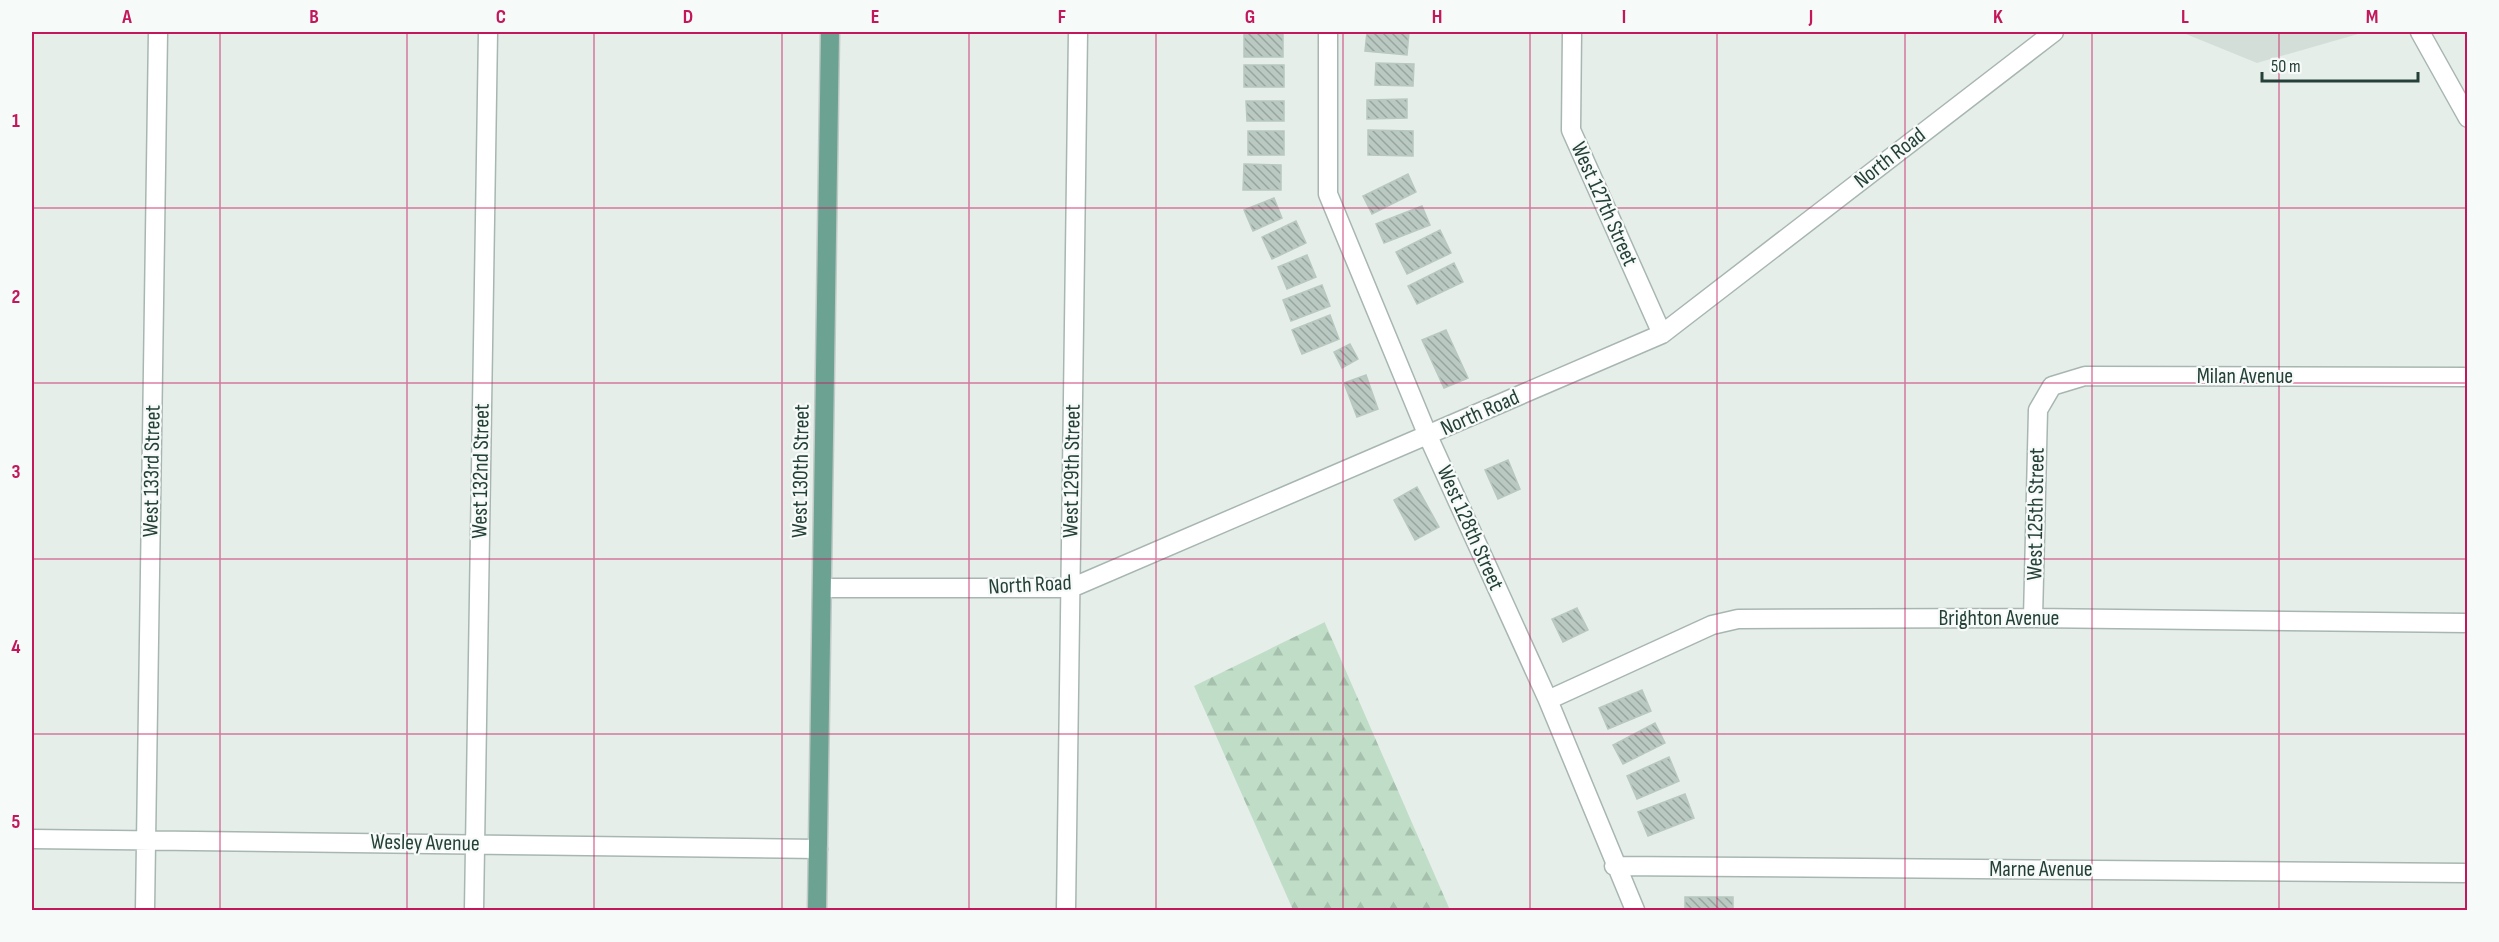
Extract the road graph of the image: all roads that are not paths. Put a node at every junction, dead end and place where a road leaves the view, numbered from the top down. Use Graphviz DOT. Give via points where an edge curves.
graph roads {
  1 [pos="158,32"];
  2 [pos="488,32"];
  3 [pos="830,32"];
  4 [pos="1078,32"];
  5 [pos="1328,32"];
  6 [pos="1572,32"];
  7 [pos="2054,32"];
  8 [pos="2420,32"];
  9 [pos="2468,118"];
  10 [pos="1662,334"];
  11 [pos="2468,377"];
  12 [pos="2038,410"];
  13 [pos="1428,436"];
  14 [pos="823,588"];
  15 [pos="1071,588"];
  16 [pos="2033,618"];
  17 [pos="2468,623"];
  18 [pos="1548,700"];
  19 [pos="32,839"];
  20 [pos="146,839"];
  21 [pos="475,844"];
  22 [pos="818,849"];
  23 [pos="1614,866"];
  24 [pos="2468,873"];
  25 [pos="145,910"];
  26 [pos="474,910"];
  27 [pos="817,910"];
  28 [pos="1066,910"];
  29 [pos="1635,910"];
  1 -- 20 [label="street, West 133rd Street"];
  2 -- 21 [label="street, West 132nd Street"];
  3 -- 14 [label="main road, West 130th Street"];
  4 -- 15 [label="street, West 129th Street"];
  5 -- 13 [label="street, West 128th Street" via="1328,194"];
  6 -- 10 [label="street, West 127th Street" via="1571,130"];
  7 -- 10 [label="street, North Road"];
  8 -- 9 [label="street"];
  10 -- 13 [label="street, North Road"];
  11 -- 12 [label="street, Milan Avenue" via="2085,376 2052,386"];
  12 -- 16 [label="street, West 125th Street"];
  13 -- 15 [label="street, North Road"];
  13 -- 18 [label="street, West 128th Street"];
  14 -- 15 [label="street, North Road"];
  14 -- 22 [label="main road, West 130th Street"];
  15 -- 28 [label="street, West 129th Street"];
  16 -- 17 [label="street, Brighton Avenue"];
  16 -- 18 [label="street, Brighton Avenue" via="1738,619 1712,625"];
  18 -- 23 [label="street, West 128th Street"];
  19 -- 20 [label="street, Wesley Avenue"];
  20 -- 21 [label="street, Wesley Avenue"];
  20 -- 25 [label="street, West 133rd Street"];
  21 -- 22 [label="street, Wesley Avenue"];
  21 -- 26 [label="street, West 132nd Street"];
  22 -- 27 [label="main road, West 130th Street"];
  23 -- 24 [label="street, Marne Avenue"];
  23 -- 29 [label="street, West 128th Street"];
}
